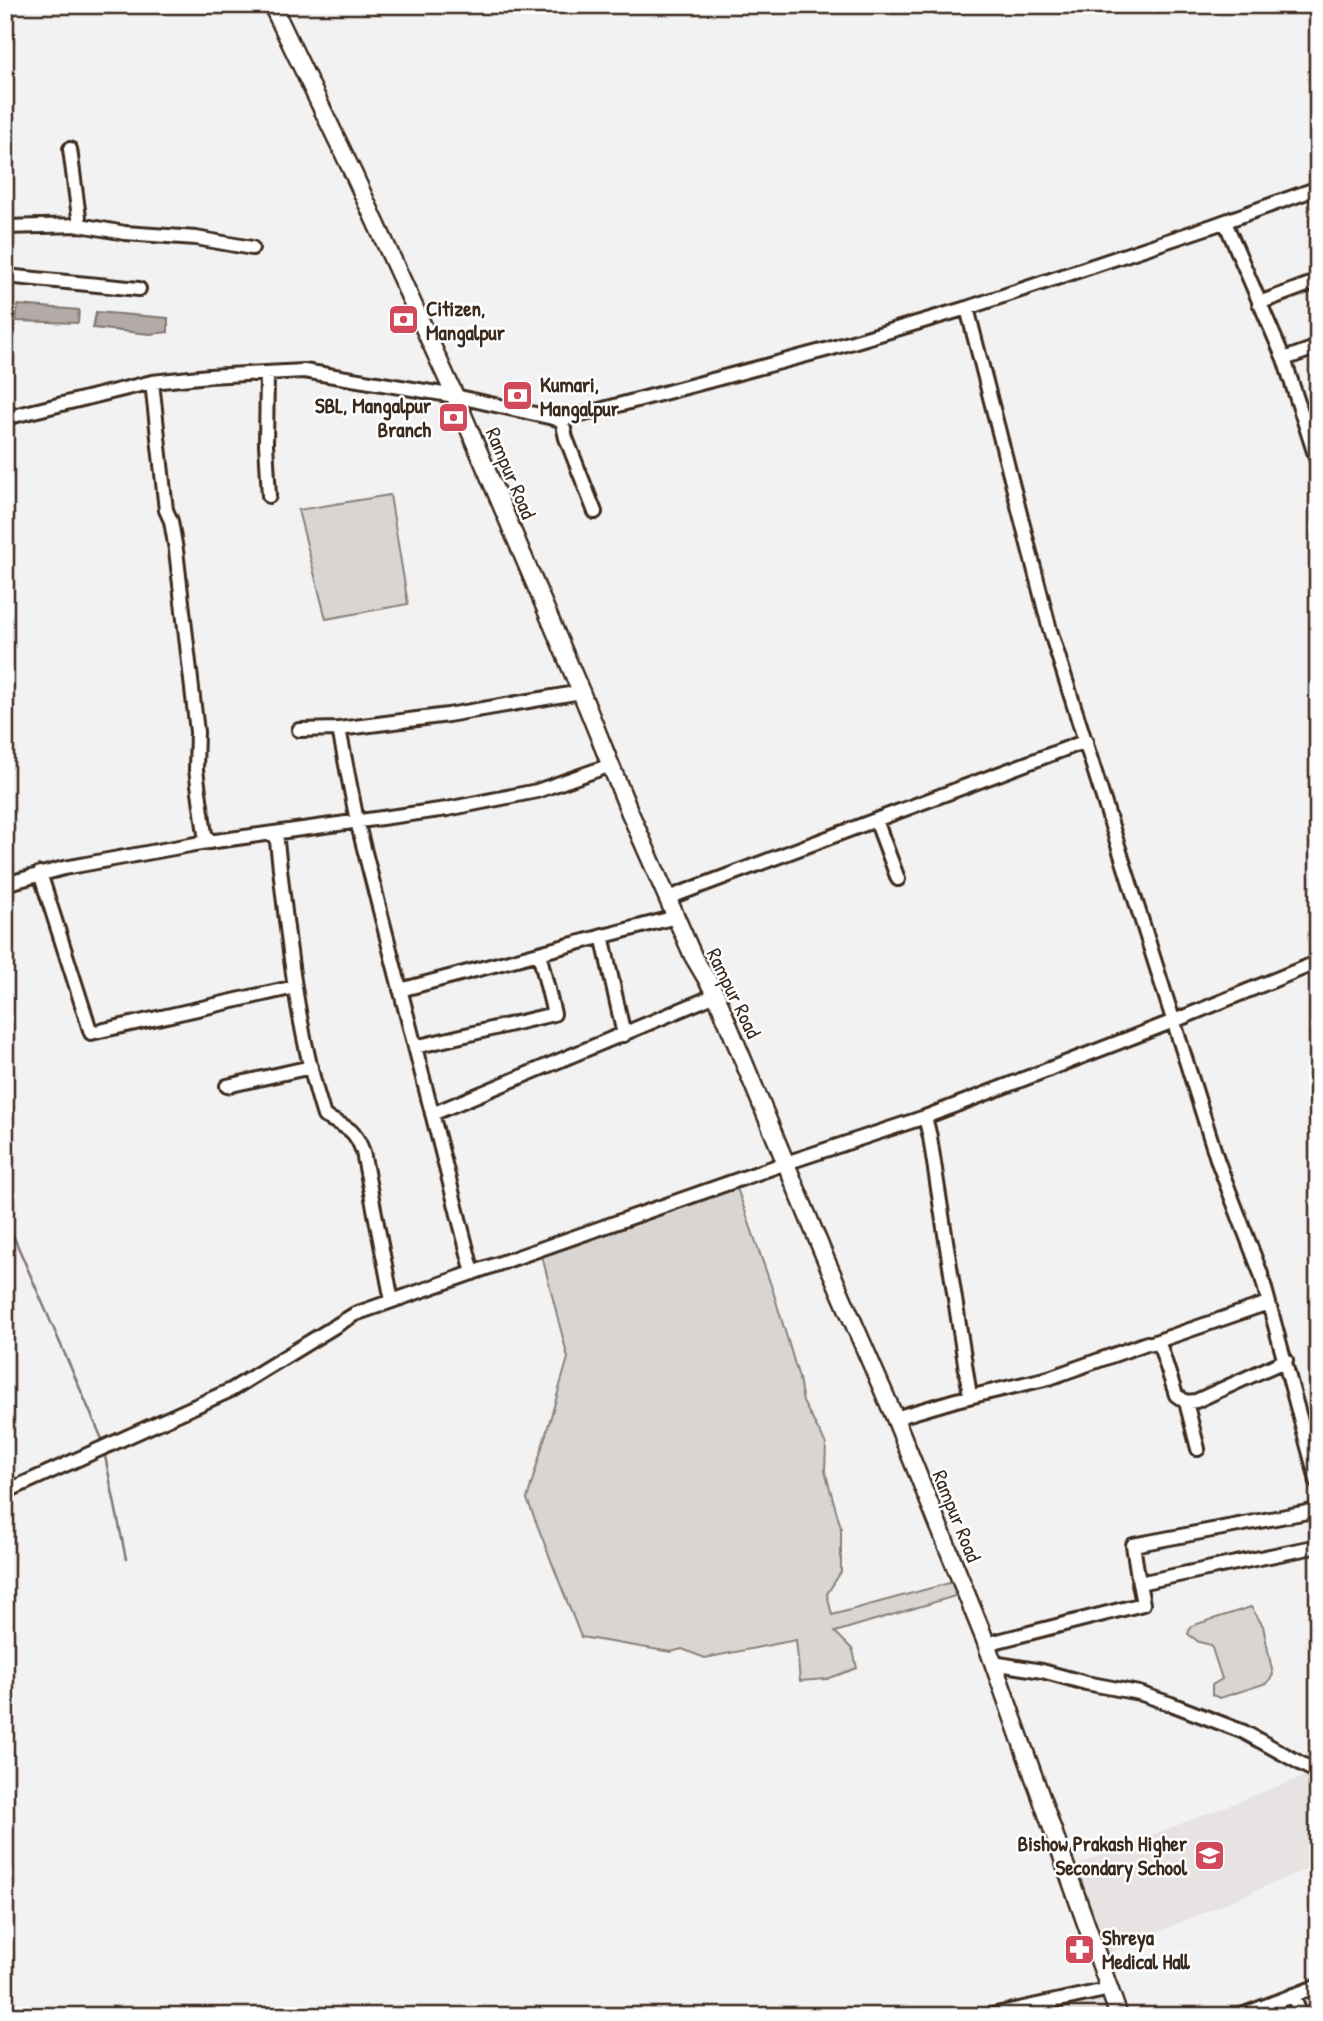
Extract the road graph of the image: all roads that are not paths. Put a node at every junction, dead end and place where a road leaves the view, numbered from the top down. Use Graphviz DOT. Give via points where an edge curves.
graph roads {
  1 [pos="272,5"];
  2 [pos="70,149"];
  3 [pos="1318,188"];
  4 [pos="1225,222"];
  5 [pos="80,225"];
  6 [pos="5,227"];
  7 [pos="252,248"];
  8 [pos="5,276"];
  9 [pos="1318,281"];
  10 [pos="139,289"];
  11 [pos="1259,303"];
  12 [pos="967,307"];
  13 [pos="1318,347"];
  14 [pos="1284,359"];
  15 [pos="267,373"];
  16 [pos="152,382"];
  17 [pos="455,396"];
  18 [pos="1318,410"];
  19 [pos="1303,416"];
  20 [pos="5,418"];
  21 [pos="562,421"];
  22 [pos="1318,464"];
  23 [pos="269,496"];
  24 [pos="595,512"];
  25 [pos="581,692"];
  26 [pos="339,729"];
  27 [pos="299,730"];
  28 [pos="1086,741"];
  29 [pos="611,765"];
  30 [pos="876,820"];
  31 [pos="357,821"];
  32 [pos="276,833"];
  33 [pos="211,842"];
  34 [pos="40,873"];
  35 [pos="898,879"];
  36 [pos="5,884"];
  37 [pos="668,898"];
  38 [pos="676,917"];
  39 [pos="602,935"];
  40 [pos="539,953"];
  41 [pos="1318,962"];
  42 [pos="295,987"];
  43 [pos="400,990"];
  44 [pos="716,995"];
  45 [pos="1174,1021"];
  46 [pos="624,1035"];
  47 [pos="415,1047"];
  48 [pos="311,1067"];
  49 [pos="227,1086"];
  50 [pos="432,1114"];
  51 [pos="925,1116"];
  52 [pos="786,1163"];
  53 [pos="472,1273"];
  54 [pos="392,1301"];
  55 [pos="1268,1303"];
  56 [pos="1153,1343"];
  57 [pos="1286,1360"];
  58 [pos="970,1396"];
  59 [pos="1186,1402"];
  60 [pos="895,1418"];
  61 [pos="1198,1449"];
  62 [pos="1318,1484"];
  63 [pos="5,1492"];
  64 [pos="1318,1510"];
  65 [pos="1318,1546"];
  66 [pos="1139,1583"];
  67 [pos="986,1644"];
  68 [pos="993,1663"];
  69 [pos="1318,1769"];
  70 [pos="1318,1986"];
  71 [pos="1110,1989"];
  72 [pos="1293,1995"];
  73 [pos="1030,2011"];
  74 [pos="987,2016"];
  75 [pos="1119,2016"];
  76 [pos="1239,2016"];
  77 [pos="1301,2016"];
  1 -- 17 [label="main road, Rampur Road"];
  2 -- 5 [label="street"];
  3 -- 4 [label="street"];
  4 -- 11 [label="street"];
  4 -- 12 [label="street"];
  5 -- 6 [label="street"];
  5 -- 7 [label="street"];
  8 -- 10 [label="street"];
  9 -- 11 [label="street"];
  11 -- 14 [label="street"];
  12 -- 21 [label="street"];
  12 -- 28 [label="street" via="1043,604"];
  13 -- 14 [label="street"];
  14 -- 19 [label="street"];
  15 -- 16 [label="street"];
  15 -- 17 [label="street" via="304,371"];
  15 -- 23 [label="street"];
  16 -- 20 [label="street"];
  16 -- 33 [label="street" via="161,479 176,550 195,708 196,769 205,834"];
  17 -- 21 [label="street"];
  17 -- 25 [label="main road, Rampur Road"];
  18 -- 19 [label="street"];
  19 -- 22 [label="street"];
  21 -- 24 [label="street"];
  25 -- 26 [label="street"];
  25 -- 29 [label="main road, Rampur Road"];
  26 -- 27 [label="street"];
  26 -- 31 [label="street"];
  28 -- 30 [label="street"];
  28 -- 45 [label="street"];
  29 -- 31 [label="street" via="537,791"];
  29 -- 37 [label="main road, Rampur Road"];
  30 -- 35 [label="street"];
  30 -- 37 [label="street"];
  31 -- 32 [label="street"];
  31 -- 43 [label="street"];
  32 -- 33 [label="street"];
  32 -- 42 [label="street"];
  33 -- 34 [label="street"];
  34 -- 36 [label="street"];
  34 -- 42 [label="street" via="91,1033"];
  37 -- 38 [label="main road, Rampur Road"];
  38 -- 39 [label="street"];
  38 -- 44 [label="main road, Rampur Road"];
  39 -- 40 [label="street"];
  39 -- 46 [label="street"];
  40 -- 43 [label="street"];
  40 -- 47 [label="street" via="554,1014"];
  41 -- 45 [label="street"];
  42 -- 48 [label="street"];
  43 -- 47 [label="street"];
  44 -- 46 [label="street"];
  44 -- 52 [label="main road, Rampur Road"];
  45 -- 51 [label="street"];
  45 -- 55 [label="street"];
  46 -- 50 [label="street"];
  47 -- 50 [label="street"];
  48 -- 49 [label="street"];
  48 -- 54 [label="street" via="324,1116 358,1137"];
  50 -- 53 [label="street"];
  51 -- 52 [label="street"];
  51 -- 58 [label="street"];
  52 -- 53 [label="street"];
  52 -- 60 [label="main road, Rampur Road"];
  53 -- 54 [label="street"];
  54 -- 63 [label="street" via="355,1314 231,1390"];
  55 -- 56 [label="street"];
  55 -- 57 [label="street"];
  56 -- 58 [label="street" via="1049,1378"];
  56 -- 59 [label="street" via="1161,1349 1176,1395"];
  57 -- 59 [label="street"];
  57 -- 62 [label="street"];
  58 -- 60 [label="street"];
  59 -- 61 [label="street"];
  60 -- 67 [label="main road, Rampur Road"];
  64 -- 66 [label="street" via="1133,1545"];
  65 -- 66 [label="street"];
  66 -- 67 [label="street" via="1143,1604"];
  67 -- 68 [label="main road, Rampur Road"];
  68 -- 69 [label="street" via="1171,1703"];
  68 -- 71 [label="main road, Rampur Road"];
  70 -- 72 [label="street"];
  71 -- 73 [label="street"];
  71 -- 75 [label="main road, Rampur Road"];
  72 -- 76 [label="street"];
  72 -- 77 [label="street"];
  73 -- 74 [label="street"];
}
